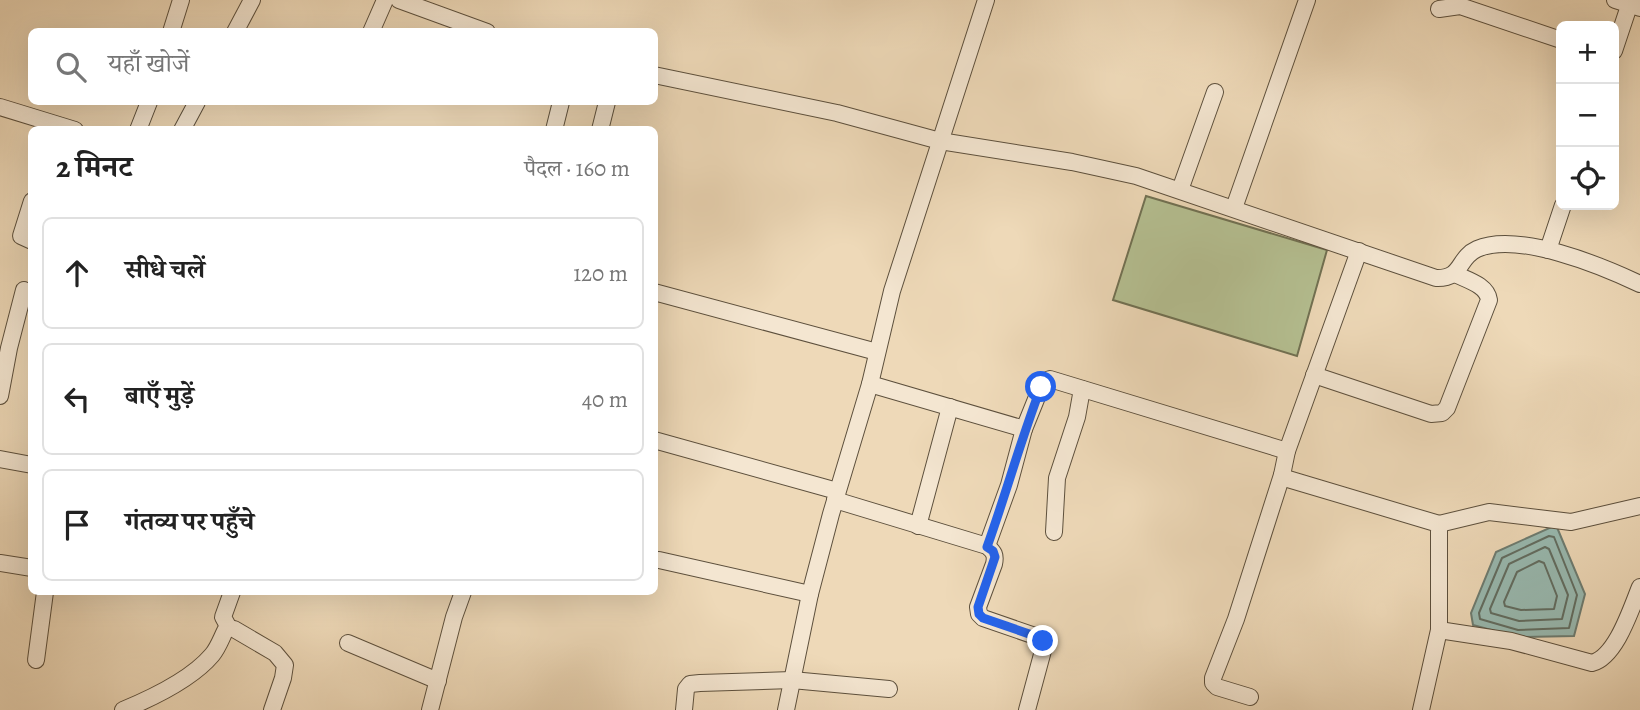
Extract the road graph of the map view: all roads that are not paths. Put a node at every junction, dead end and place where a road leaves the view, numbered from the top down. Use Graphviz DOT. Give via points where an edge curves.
graph roads {
  1 [pos="181,0"];
  2 [pos="251,0"];
  3 [pos="385,0"];
  4 [pos="398,0"];
  5 [pos="986,0"];
  6 [pos="1307,0"];
  7 [pos="1629,3"];
  8 [pos="429,6"];
  9 [pos="1439,9"];
  10 [pos="171,28"];
  11 [pos="237,28"];
  12 [pos="373,28"];
  13 [pos="478,28"];
  14 [pos="1619,35"];
  15 [pos="1556,38"];
  16 [pos="658,76"];
  17 [pos="1215,92"];
  18 [pos="148,105"];
  19 [pos="195,105"];
  20 [pos="560,105"];
  21 [pos="606,105"];
  22 [pos="0,107"];
  23 [pos="53,126"];
  24 [pos="140,126"];
  25 [pos="184,126"];
  26 [pos="555,126"];
  27 [pos="601,126"];
  28 [pos="940,141"];
  29 [pos="1180,190"];
  30 [pos="1234,208"];
  31 [pos="1561,210"];
  32 [pos="28,214"];
  33 [pos="28,239"];
  34 [pos="1548,250"];
  35 [pos="1359,251"];
  36 [pos="1455,274"];
  37 [pos="1640,284"];
  38 [pos="24,290"];
  39 [pos="658,293"];
  40 [pos="4,348"];
  41 [pos="877,352"];
  42 [pos="1314,375"];
  43 [pos="870,384"];
  44 [pos="1082,389"];
  45 [pos="0,396"];
  46 [pos="950,407"];
  47 [pos="1024,429"];
  48 [pos="658,441"];
  49 [pos="1287,451"];
  50 [pos="0,458"];
  51 [pos="28,464"];
  52 [pos="1282,475"];
  53 [pos="836,496"];
  54 [pos="1640,506"];
  55 [pos="1439,524"];
  56 [pos="918,526"];
  57 [pos="1054,532"];
  58 [pos="987,547"];
  59 [pos="659,560"];
  60 [pos="0,563"];
  61 [pos="28,567"];
  62 [pos="1640,587"];
  63 [pos="810,593"];
  64 [pos="44,595"];
  65 [pos="231,595"];
  66 [pos="462,595"];
  67 [pos="229,628"];
  68 [pos="1439,630"];
  69 [pos="348,643"];
  70 [pos="36,660"];
  71 [pos="792,680"];
  72 [pos="438,681"];
  73 [pos="889,689"];
  74 [pos="1250,697"];
  75 [pos="123,710"];
  76 [pos="272,710"];
  77 [pos="430,710"];
  78 [pos="684,710"];
  79 [pos="786,710"];
  80 [pos="1027,710"];
  81 [pos="1421,710"];
  1 -- 10 [label="street"];
  2 -- 11 [label="street"];
  3 -- 12 [label="street"];
  4 -- 8 [label="street"];
  5 -- 28 [label="street"];
  6 -- 30 [label="street"];
  7 -- 14 [label="street"];
  8 -- 13 [label="street"];
  9 -- 15 [label="street" via="1460,6"];
  16 -- 28 [label="street" via="837,113"];
  17 -- 29 [label="street"];
  18 -- 24 [label="street"];
  19 -- 25 [label="street"];
  20 -- 26 [label="street"];
  21 -- 27 [label="street"];
  22 -- 23 [label="street"];
  28 -- 29 [label="street" via="1072,162"];
  28 -- 41 [label="street" via="891,290"];
  29 -- 30 [label="street"];
  30 -- 35 [label="street"];
  31 -- 34 [label="street"];
  32 -- 33 [label="street" via="21,236"];
  34 -- 36 [label="street" via="1492,243 1467,256"];
  34 -- 37 [label="street"];
  35 -- 36 [label="street" via="1436,278"];
  35 -- 42 [label="street"];
  36 -- 42 [label="street" via="1484,288 1489,300 1441,414"];
  38 -- 40 [label="street"];
  39 -- 41 [label="street"];
  40 -- 45 [label="street"];
  41 -- 43 [label="street"];
  42 -- 49 [label="street"];
  43 -- 46 [label="street"];
  43 -- 53 [label="street"];
  44 -- 47 [label="street" via="1045,381"];
  44 -- 49 [label="street"];
  44 -- 57 [label="street" via="1057,478"];
  46 -- 47 [label="street"];
  46 -- 56 [label="street"];
  47 -- 58 [label="street"];
  48 -- 53 [label="street"];
  49 -- 52 [label="street"];
  50 -- 51 [label="street"];
  52 -- 55 [label="street"];
  52 -- 74 [label="street" via="1213,678 1217,687"];
  53 -- 56 [label="street"];
  53 -- 63 [label="street"];
  54 -- 55 [label="street" via="1562,523 1489,512"];
  55 -- 68 [label="street"];
  56 -- 58 [label="street"];
  58 -- 80 [label="street" via="995,557 979,614 1043,641"];
  59 -- 63 [label="street"];
  60 -- 61 [label="street"];
  62 -- 68 [label="street" via="1622,631 1604,657 1592,663 1511,641"];
  63 -- 71 [label="street"];
  64 -- 70 [label="street"];
  65 -- 67 [label="street" via="223,617"];
  66 -- 72 [label="street"];
  67 -- 75 [label="street" via="211,657 188,675"];
  67 -- 76 [label="street" via="275,653 285,665"];
  68 -- 81 [label="street"];
  69 -- 72 [label="street"];
  71 -- 73 [label="street"];
  71 -- 78 [label="street" via="690,684"];
  71 -- 79 [label="street"];
  72 -- 77 [label="street"];
}
